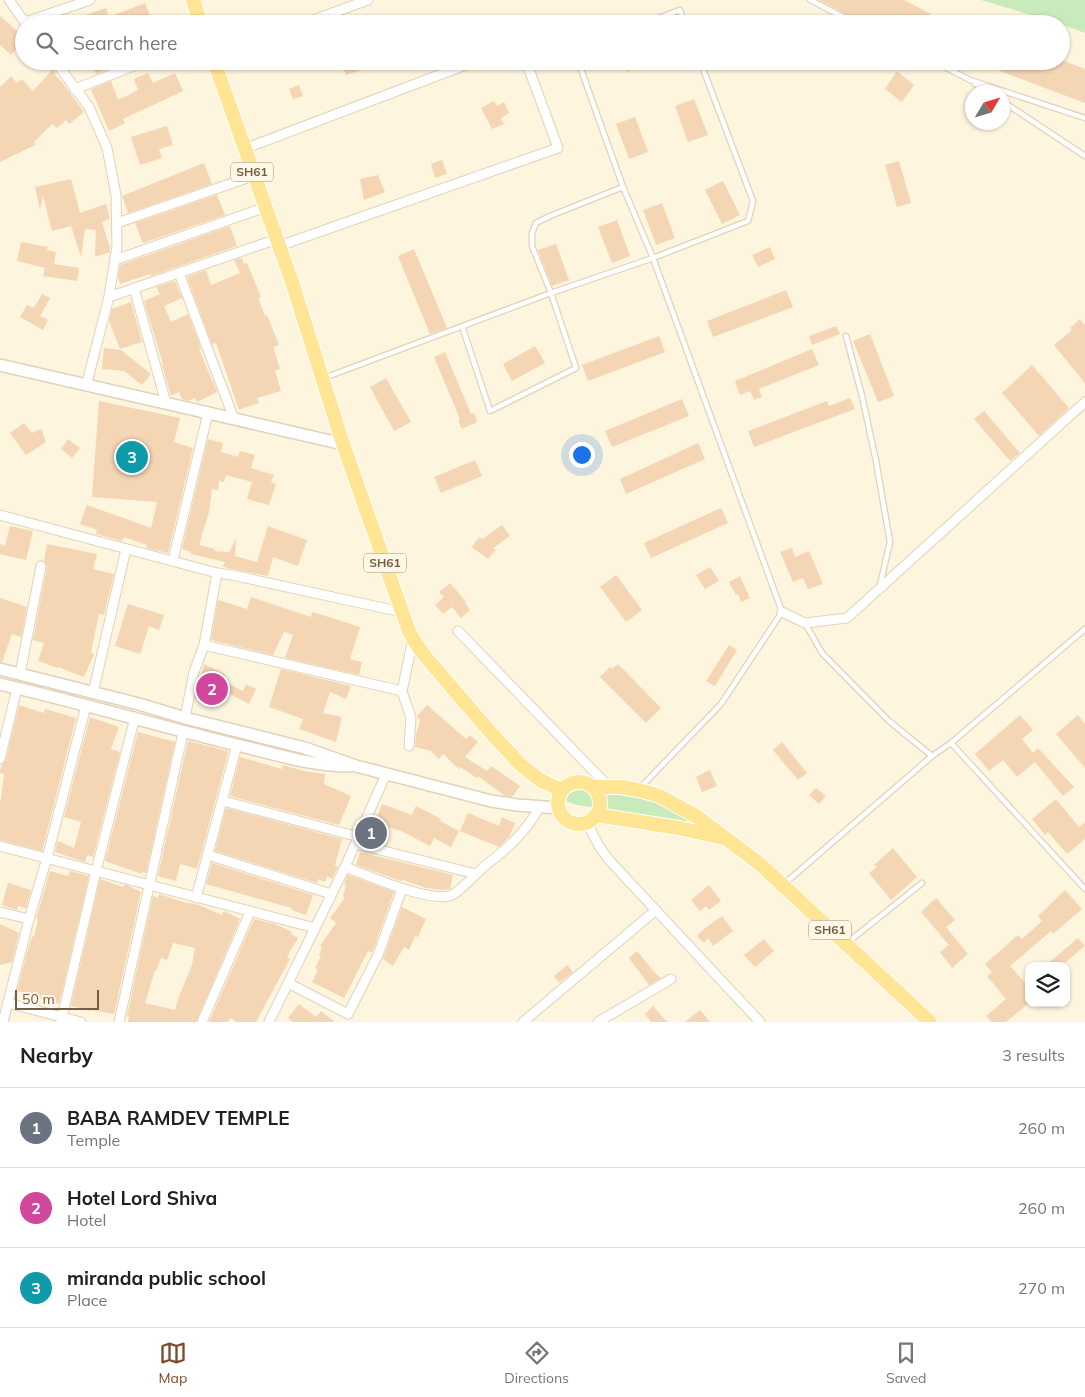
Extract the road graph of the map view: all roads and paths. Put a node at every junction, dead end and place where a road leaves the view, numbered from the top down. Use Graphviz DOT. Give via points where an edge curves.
graph roads {
  1 [pos="8,0"];
  2 [pos="90,0"];
  3 [pos="193,0"];
  4 [pos="368,0"];
  5 [pos="810,0"];
  6 [pos="20,15"];
  7 [pos="48,15"];
  8 [pos="198,15"];
  9 [pos="327,15"];
  10 [pos="666,15"];
  11 [pos="682,15"];
  12 [pos="839,15"];
  13 [pos="61,70"];
  14 [pos="123,70"];
  15 [pos="217,70"];
  16 [pos="452,70"];
  17 [pos="529,70"];
  18 [pos="581,70"];
  19 [pos="703,70"];
  20 [pos="950,70"];
  21 [pos="970,80"];
  22 [pos="978,85"];
  23 [pos="75,89"];
  24 [pos="1010,107"];
  25 [pos="1085,118"];
  26 [pos="244,149"];
  27 [pos="1085,156"];
  28 [pos="253,176"];
  29 [pos="623,187"];
  30 [pos="266,207"];
  31 [pos="117,223"];
  32 [pos="278,242"];
  33 [pos="653,258"];
  34 [pos="115,260"];
  35 [pos="180,273"];
  36 [pos="134,288"];
  37 [pos="551,293"];
  38 [pos="109,297"];
  39 [pos="462,326"];
  40 [pos="846,336"];
  41 [pos="0,365"];
  42 [pos="322,378"];
  43 [pos="86,386"];
  44 [pos="1085,402"];
  45 [pos="166,403"];
  46 [pos="208,413"];
  47 [pos="234,419"];
  48 [pos="343,444"];
  49 [pos="0,515"];
  50 [pos="126,549"];
  51 [pos="173,560"];
  52 [pos="41,566"];
  53 [pos="217,573"];
  54 [pos="879,589"];
  55 [pos="402,612"];
  56 [pos="782,612"];
  57 [pos="806,624"];
  58 [pos="1085,629"];
  59 [pos="458,631"];
  60 [pos="413,639"];
  61 [pos="204,645"];
  62 [pos="0,669"];
  63 [pos="20,674"];
  64 [pos="0,684"];
  65 [pos="17,688"];
  66 [pos="402,692"];
  67 [pos="93,693"];
  68 [pos="86,706"];
  69 [pos="135,717"];
  70 [pos="185,718"];
  71 [pos="183,733"];
  72 [pos="951,743"];
  73 [pos="237,745"];
  74 [pos="408,746"];
  75 [pos="932,756"];
  76 [pos="0,759"];
  77 [pos="356,766"];
  78 [pos="386,774"];
  79 [pos="609,787"];
  80 [pos="593,788"];
  81 [pos="561,790"];
  82 [pos="638,790"];
  83 [pos="223,801"];
  84 [pos="540,806"];
  85 [pos="558,808"];
  86 [pos="591,819"];
  87 [pos="728,840"];
  88 [pos="357,841"];
  89 [pos="0,846"];
  90 [pos="208,855"];
  91 [pos="48,858"];
  92 [pos="345,867"];
  93 [pos="96,871"];
  94 [pos="476,874"];
  95 [pos="922,884"];
  96 [pos="148,885"];
  97 [pos="783,885"];
  98 [pos="402,888"];
  99 [pos="1085,889"];
  100 [pos="331,894"];
  101 [pos="196,898"];
  102 [pos="656,910"];
  103 [pos="0,912"];
  104 [pos="250,912"];
  105 [pos="29,919"];
  106 [pos="314,928"];
  107 [pos="846,944"];
  108 [pos="671,979"];
  109 [pos="288,982"];
  110 [pos="8,1003"];
  111 [pos="61,1020"];
  112 [pos="3,1022"];
  113 [pos="81,1022"];
  114 [pos="119,1022"];
  115 [pos="202,1022"];
  116 [pos="268,1022"];
  117 [pos="523,1022"];
  118 [pos="598,1022"];
  119 [pos="760,1022"];
  120 [pos="930,1022"];
  1 -- 6 [label="street"];
  2 -- 7 [label="street"];
  3 -- 8 [label="main road"];
  4 -- 9 [label="street"];
  5 -- 12 [label="lane"];
  10 -- 11 [label="lane" via="680,10"];
  13 -- 23 [label="street"];
  14 -- 23 [label="street"];
  15 -- 26 [label="main road, SH61"];
  16 -- 26 [label="street"];
  17 -- 32 [label="street" via="558,148"];
  18 -- 29 [label="lane"];
  19 -- 33 [label="lane" via="753,201 751,212 748,221"];
  20 -- 21 [label="lane"];
  21 -- 22 [label="lane"];
  21 -- 25 [label="lane"];
  23 -- 31 [label="street" via="89,107 107,148 116,195"];
  24 -- 27 [label="lane"];
  26 -- 28 [label="main road, SH61"];
  28 -- 30 [label="main road, SH61"];
  28 -- 31 [label="street"];
  29 -- 33 [label="lane"];
  29 -- 37 [label="lane" via="536,223 532,246"];
  30 -- 32 [label="main road, SH61"];
  30 -- 34 [label="street"];
  31 -- 34 [label="street"];
  32 -- 35 [label="street"];
  32 -- 42 [label="main road, SH61"];
  33 -- 37 [label="lane"];
  33 -- 56 [label="lane"];
  34 -- 38 [label="street"];
  35 -- 36 [label="street"];
  35 -- 47 [label="street"];
  36 -- 38 [label="street"];
  36 -- 45 [label="street"];
  37 -- 39 [label="lane"];
  37 -- 39 [label="lane" via="576,368 490,411"];
  38 -- 43 [label="street"];
  39 -- 42 [label="lane"];
  40 -- 54 [label="lane" via="876,461 890,542"];
  41 -- 43 [label="street"];
  42 -- 48 [label="main road, SH61"];
  43 -- 45 [label="street"];
  44 -- 54 [label="street"];
  45 -- 46 [label="street"];
  46 -- 47 [label="street"];
  46 -- 51 [label="street"];
  47 -- 48 [label="street"];
  48 -- 55 [label="main road, SH61"];
  49 -- 50 [label="street"];
  50 -- 51 [label="street"];
  50 -- 67 [label="street"];
  51 -- 53 [label="street"];
  52 -- 63 [label="street"];
  53 -- 55 [label="street"];
  53 -- 61 [label="street"];
  54 -- 57 [label="street" via="848,618"];
  55 -- 60 [label="main road, SH61"];
  56 -- 57 [label="street"];
  56 -- 82 [label="lane" via="721,704"];
  57 -- 75 [label="lane" via="822,653 888,721"];
  58 -- 72 [label="lane"];
  59 -- 79 [label="street"];
  60 -- 66 [label="street"];
  60 -- 81 [label="main road, SH61" via="451,688 515,758 540,780"];
  61 -- 66 [label="street"];
  61 -- 70 [label="street" via="194,672"];
  62 -- 63 [label="street"];
  63 -- 67 [label="street"];
  64 -- 65 [label="street"];
  65 -- 68 [label="street"];
  65 -- 76 [label="street"];
  66 -- 74 [label="street" via="411,718"];
  67 -- 70 [label="street"];
  68 -- 69 [label="street"];
  68 -- 91 [label="street"];
  69 -- 71 [label="street"];
  69 -- 93 [label="street"];
  70 -- 77 [label="street" via="305,748"];
  71 -- 73 [label="street"];
  71 -- 96 [label="street"];
  72 -- 75 [label="lane"];
  72 -- 99 [label="lane"];
  73 -- 77 [label="street" via="328,766"];
  73 -- 83 [label="street"];
  75 -- 97 [label="lane"];
  77 -- 78 [label="street"];
  78 -- 84 [label="street" via="491,801"];
  78 -- 88 [label="street"];
  79 -- 80 [label="main road, SH61"];
  79 -- 82 [label="main road, SH61"];
  80 -- 81 [label="main road, SH61" via="576,782"];
  80 -- 86 [label="main road" via="599,798 599,810"];
  81 -- 85 [label="main road"];
  82 -- 87 [label="main road, SH61" via="674,803"];
  83 -- 88 [label="street"];
  83 -- 90 [label="street"];
  84 -- 85 [label="street"];
  84 -- 94 [label="street" via="531,823 512,844"];
  85 -- 86 [label="main road, SH61" via="569,822 581,824"];
  86 -- 87 [label="main road, SH61" via="678,828"];
  86 -- 102 [label="street" via="599,846"];
  87 -- 97 [label="main road, SH61"];
  88 -- 92 [label="street"];
  88 -- 94 [label="street"];
  89 -- 91 [label="street"];
  90 -- 100 [label="street"];
  90 -- 101 [label="street"];
  91 -- 93 [label="street"];
  91 -- 105 [label="street"];
  92 -- 98 [label="street"];
  92 -- 100 [label="street"];
  93 -- 96 [label="street"];
  93 -- 111 [label="street"];
  94 -- 98 [label="street" via="452,895 432,896"];
  95 -- 107 [label="lane"];
  96 -- 101 [label="street"];
  96 -- 114 [label="street"];
  97 -- 107 [label="main road, SH61"];
  98 -- 109 [label="street" via="378,955 348,1014"];
  100 -- 106 [label="street"];
  101 -- 104 [label="street"];
  102 -- 117 [label="street"];
  102 -- 119 [label="street"];
  103 -- 105 [label="street"];
  104 -- 106 [label="street"];
  104 -- 115 [label="street"];
  105 -- 110 [label="street"];
  106 -- 109 [label="street"];
  107 -- 120 [label="main road, SH61"];
  108 -- 118 [label="street"];
  109 -- 116 [label="street"];
  110 -- 111 [label="street"];
  110 -- 112 [label="street"];
  111 -- 113 [label="street"];
}
